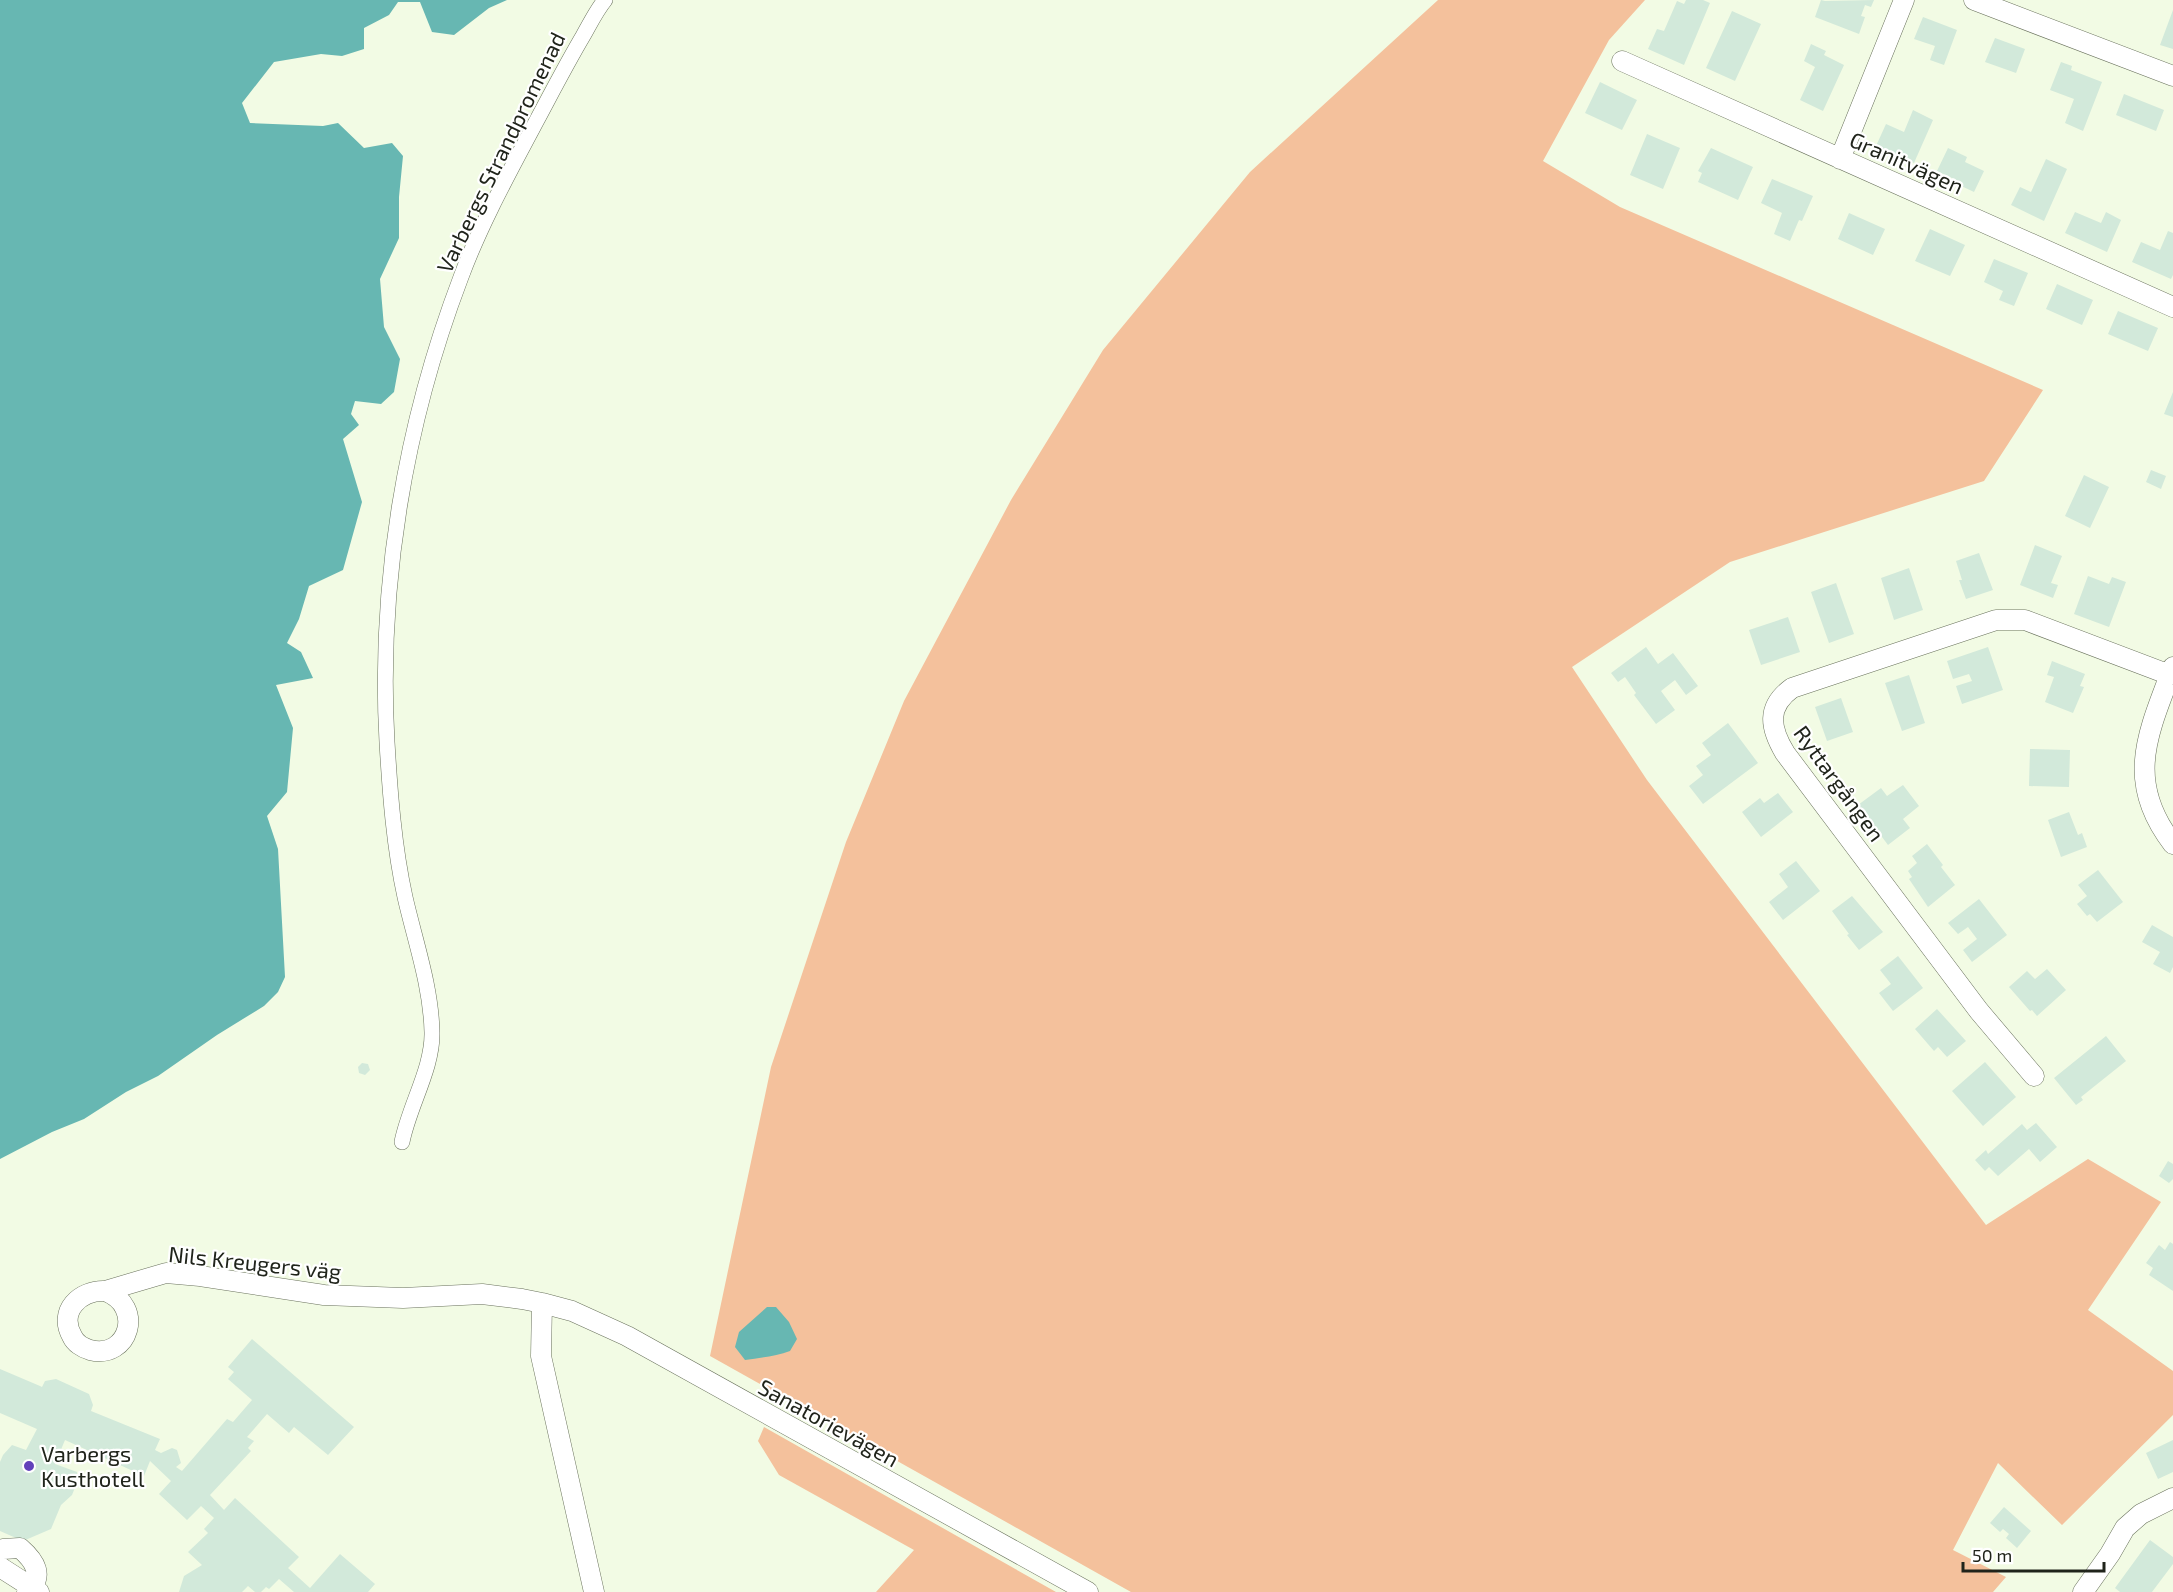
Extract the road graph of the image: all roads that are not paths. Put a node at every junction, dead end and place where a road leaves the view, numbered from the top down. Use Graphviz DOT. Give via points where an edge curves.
graph roads {
  1 [pos="605,0"];
  2 [pos="1904,0"];
  3 [pos="1974,0"];
  4 [pos="1622,61"];
  5 [pos="2173,76"];
  6 [pos="1840,159"];
  7 [pos="2173,307"];
  8 [pos="2172,671"];
  9 [pos="2173,844"];
  10 [pos="2034,1076"];
  11 [pos="402,1142"];
  12 [pos="105,1291"];
  13 [pos="403,1298"];
  14 [pos="542,1303"];
  15 [pos="2173,1498"];
  16 [pos="0,1552"];
  17 [pos="0,1568"];
  18 [pos="33,1590"];
  19 [pos="594,1592"];
  20 [pos="1088,1592"];
  21 [pos="2083,1592"];
  1 -- 11 [label="street, Varbergs Strandpromenad" via="516,159 461,275 409,452 388,604 387,741 395,832 432,1034 430,1057"];
  2 -- 6 [label="street"];
  3 -- 5 [label="street"];
  4 -- 6 [label="street, Granitvägen"];
  6 -- 7 [label="street, Granitvägen"];
  8 -- 9 [label="street" via="2146,741 2144,766 2148,800"];
  8 -- 10 [label="street, Ryttargången" via="2025,620 1996,620 1792,688 1780,697 1775,708 1776,738 1785,753 1979,1011"];
  12 -- 13 [label="street, Nils Kreugers väg" via="166,1273 324,1295"];
  13 -- 14 [label="street, Sanatorievägen" via="482,1294"];
  14 -- 19 [label="street" via="541,1356"];
  14 -- 20 [label="street, Sanatorievägen" via="572,1311 627,1336"];
  15 -- 21 [label="street" via="2141,1514 2125,1528"];
  16 -- 18 [label="street" via="20,1548 32,1559 37,1576"];
  17 -- 18 [label="street"];
}
